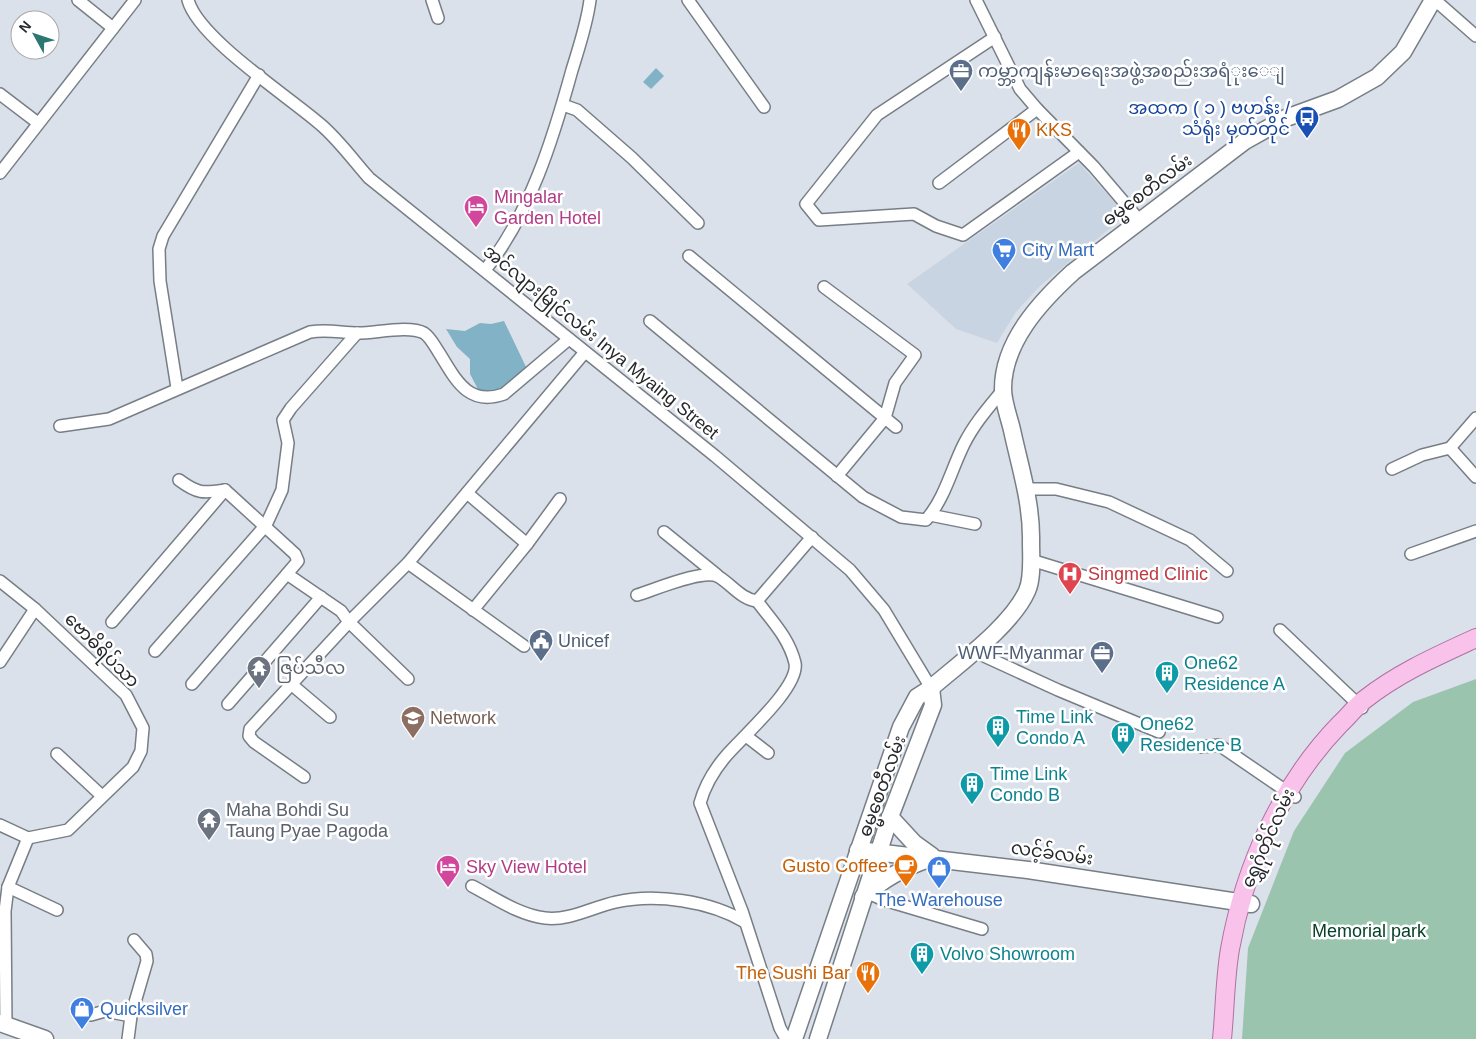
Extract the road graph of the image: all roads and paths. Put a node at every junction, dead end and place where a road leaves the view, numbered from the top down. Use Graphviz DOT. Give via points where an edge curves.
graph roads {
  1 [pos="78,0"];
  2 [pos="135,0"];
  3 [pos="188,0"];
  4 [pos="432,0"];
  5 [pos="590,0"];
  6 [pos="688,0"];
  7 [pos="976,0"];
  8 [pos="1434,0"];
  9 [pos="438,18"];
  10 [pos="113,28"];
  11 [pos="1476,36"];
  12 [pos="995,37"];
  13 [pos="259,76"];
  14 [pos="0,94"];
  15 [pos="563,104"];
  16 [pos="764,107"];
  17 [pos="1037,109"];
  18 [pos="38,123"];
  19 [pos="1079,152"];
  20 [pos="0,173"];
  21 [pos="939,183"];
  22 [pos="1140,221"];
  23 [pos="698,223"];
  24 [pos="689,256"];
  25 [pos="484,270"];
  26 [pos="824,287"];
  27 [pos="650,322"];
  28 [pos="357,333"];
  29 [pos="569,339"];
  30 [pos="585,352"];
  31 [pos="177,388"];
  32 [pos="1002,391"];
  33 [pos="885,418"];
  34 [pos="1476,418"];
  35 [pos="60,426"];
  36 [pos="896,427"];
  37 [pos="1450,448"];
  38 [pos="1392,469"];
  39 [pos="837,476"];
  40 [pos="1476,477"];
  41 [pos="179,480"];
  42 [pos="1026,489"];
  43 [pos="226,490"];
  44 [pos="467,494"];
  45 [pos="560,499"];
  46 [pos="930,515"];
  47 [pos="975,524"];
  48 [pos="266,525"];
  49 [pos="1476,531"];
  50 [pos="664,532"];
  51 [pos="812,537"];
  52 [pos="527,544"];
  53 [pos="1411,554"];
  54 [pos="1031,560"];
  55 [pos="408,563"];
  56 [pos="1226,571"];
  57 [pos="288,574"];
  58 [pos="717,575"];
  59 [pos="0,580"];
  60 [pos="637,595"];
  61 [pos="320,597"];
  62 [pos="757,601"];
  63 [pos="35,609"];
  64 [pos="473,610"];
  65 [pos="1217,617"];
  66 [pos="112,622"];
  67 [pos="349,622"];
  68 [pos="1280,630"];
  69 [pos="1476,638"];
  70 [pos="524,646"];
  71 [pos="1476,648"];
  72 [pos="155,650"];
  73 [pos="973,650"];
  74 [pos="0,662"];
  75 [pos="408,679"];
  76 [pos="192,684"];
  77 [pos="290,684"];
  78 [pos="932,688"];
  79 [pos="228,704"];
  80 [pos="1361,708"];
  81 [pos="330,717"];
  82 [pos="1159,732"];
  83 [pos="746,736"];
  84 [pos="1201,747"];
  85 [pos="768,752"];
  86 [pos="57,754"];
  87 [pos="304,777"];
  88 [pos="1291,795"];
  89 [pos="102,796"];
  90 [pos="890,817"];
  91 [pos="0,825"];
  92 [pos="28,838"];
  93 [pos="858,850"];
  94 [pos="879,852"];
  95 [pos="934,857"];
  96 [pos="472,886"];
  97 [pos="8,887"];
  98 [pos="866,895"];
  99 [pos="1246,903"];
  100 [pos="57,910"];
  101 [pos="746,922"];
  102 [pos="982,929"];
  103 [pos="134,940"];
  104 [pos="91,1015"];
  105 [pos="131,1016"];
  106 [pos="3,1024"];
  107 [pos="45,1039"];
  108 [pos="128,1039"];
  109 [pos="786,1039"];
  110 [pos="794,1039"];
  111 [pos="818,1039"];
  112 [pos="1222,1039"];
  113 [pos="1231,1039"];
  1 -- 10 [label="street"];
  2 -- 10 [label="street"];
  3 -- 13 [label="street, အင်လျားမြိုင်လမ်း Inya Myaing Street" via="206,31"];
  4 -- 9 [label="street"];
  5 -- 15 [label="street"];
  6 -- 16 [label="street"];
  7 -- 12 [label="street"];
  8 -- 11 [label="street"];
  8 -- 22 [label="main road, ဓမ္မစေတီလမ်း" via="1403,52 1377,77 1338,99 1286,118 1245,141"];
  10 -- 18 [label="street"];
  12 -- 17 [label="street" via="1013,77"];
  12 -- 19 [label="street" via="877,115 806,204 819,220 914,214 962,235"];
  13 -- 25 [label="street, အင်လျားမြိုင်လမ်း Inya Myaing Street" via="322,125 369,178"];
  13 -- 31 [label="street" via="163,236 159,249 160,282"];
  14 -- 18 [label="street"];
  15 -- 23 [label="street" via="577,110 632,158"];
  15 -- 25 [label="street" via="538,176 509,236"];
  17 -- 19 [label="street"];
  17 -- 21 [label="street"];
  18 -- 20 [label="street"];
  19 -- 22 [label="street"];
  22 -- 32 [label="main road, ဓမ္မစေတီလမ်း" via="1072,272 1029,318 1012,348 1004,370"];
  24 -- 33 [label="street"];
  25 -- 29 [label="street, အင်လျားမြိုင်လမ်း Inya Myaing Street"];
  26 -- 33 [label="street" via="915,355 895,383"];
  27 -- 39 [label="street"];
  28 -- 29 [label="street" via="412,330 424,334 458,382 481,398 504,394"];
  28 -- 31 [label="street" via="328,329 310,332"];
  28 -- 48 [label="street" via="283,420 288,443 282,490"];
  29 -- 30 [label="street, အင်လျားမြိုင်လမ်း Inya Myaing Street"];
  30 -- 44 [label="street"];
  30 -- 51 [label="street, အင်လျားမြိုင်လမ်း Inya Myaing Street"];
  31 -- 35 [label="street" via="109,419"];
  32 -- 42 [label="main road, ဓမ္မစေတီလမ်း"];
  32 -- 46 [label="street" via="977,420 963,444 938,507"];
  33 -- 36 [label="street"];
  33 -- 39 [label="street"];
  34 -- 37 [label="street"];
  37 -- 38 [label="street" via="1422,455"];
  37 -- 40 [label="street"];
  39 -- 46 [label="street" via="863,497 901,517 926,520"];
  41 -- 43 [label="street" via="201,493"];
  42 -- 54 [label="main road, ဓမ္မစေတီလမ်း" via="1032,530"];
  42 -- 56 [label="street" via="1056,489 1109,502 1190,540"];
  43 -- 48 [label="street"];
  43 -- 66 [label="street"];
  44 -- 52 [label="street"];
  44 -- 55 [label="street"];
  45 -- 52 [label="street"];
  46 -- 47 [label="street"];
  48 -- 57 [label="street" via="298,558"];
  48 -- 72 [label="street"];
  49 -- 53 [label="street"];
  50 -- 58 [label="street"];
  51 -- 62 [label="street"];
  51 -- 78 [label="street, အင်လျားမြိုင်လမ်း Inya Myaing Street" via="874,595"];
  52 -- 64 [label="street"];
  54 -- 65 [label="street"];
  54 -- 73 [label="main road, ဓမ္မစေတီလမ်း" via="1028,590 1011,616"];
  55 -- 64 [label="street"];
  55 -- 67 [label="street"];
  57 -- 61 [label="street"];
  57 -- 76 [label="street"];
  58 -- 60 [label="street" via="704,574"];
  58 -- 62 [label="street" via="748,600"];
  59 -- 63 [label="street, ဗောဓိရိပ်သာ"];
  61 -- 67 [label="street" via="341,611"];
  61 -- 79 [label="street"];
  62 -- 83 [label="street" via="786,638 796,665 793,678"];
  63 -- 74 [label="street"];
  63 -- 89 [label="street, ဗောဓိရိပ်သာ" via="126,695 143,728 141,751 132,767"];
  64 -- 70 [label="street"];
  67 -- 75 [label="street"];
  67 -- 77 [label="street"];
  68 -- 80 [label="street"];
  69 -- 80 [label="main road, ရွှေဂုံတိုင်လမ်း" via="1419,664 1390,682"];
  71 -- 80 [label="main road, ရွှေဂုံတိုင်လမ်း" via="1408,680"];
  73 -- 78 [label="main road, ဓမ္မစေတီလမ်း"];
  73 -- 82 [label="street"];
  77 -- 81 [label="street"];
  77 -- 87 [label="street" via="250,729 249,736"];
  78 -- 90 [label="main road, ဓမ္မစေတီလမ်း" via="933,705"];
  78 -- 93 [label="main road, ဓမ္မစေတီလမ်း" via="917,697 901,727"];
  80 -- 88 [label="main road, ရွှေဂုံတိုင်လမ်း" via="1308,761"];
  83 -- 85 [label="street"];
  83 -- 101 [label="street" via="708,781 700,803"];
  84 -- 88 [label="street" via="1219,745"];
  86 -- 89 [label="street"];
  88 -- 99 [label="main road, ရွှေဂုံတိုင်လမ်း" via="1256,857"];
  89 -- 92 [label="street, ဗောဓိရိပ်သာ" via="68,830"];
  90 -- 94 [label="main road, ဓမ္မစေတီလမ်း"];
  90 -- 95 [label="main road" via="914,843"];
  91 -- 92 [label="street"];
  92 -- 97 [label="street"];
  93 -- 94 [label="main road, လင့်ခ်လမ်း"];
  93 -- 110 [label="main road, ဓမ္မစေတီလမ်း"];
  94 -- 95 [label="main road, လင့်ခ်လမ်း"];
  94 -- 98 [label="main road, ဓမ္မစေတီလမ်း"];
  95 -- 98 [label="main road" via="897,872"];
  95 -- 99 [label="main road, လင့်ခ်လမ်း"];
  96 -- 101 [label="street" via="522,912 546,918 565,917 617,902 670,899 731,913"];
  97 -- 100 [label="street"];
  97 -- 106 [label="street"];
  98 -- 102 [label="street"];
  98 -- 111 [label="main road, ဓမ္မစေတီလမ်း"];
  99 -- 112 [label="main road, ရွှေဂုံတိုင်လမ်း" via="1230,950"];
  99 -- 113 [label="main road, ရွှေဂုံတိုင်လမ်း"];
  101 -- 109 [label="street"];
  103 -- 105 [label="street" via="146,954 147,961"];
  104 -- 105 [label="street" via="105,1011"];
  105 -- 108 [label="street"];
  106 -- 107 [label="main road"];
}
